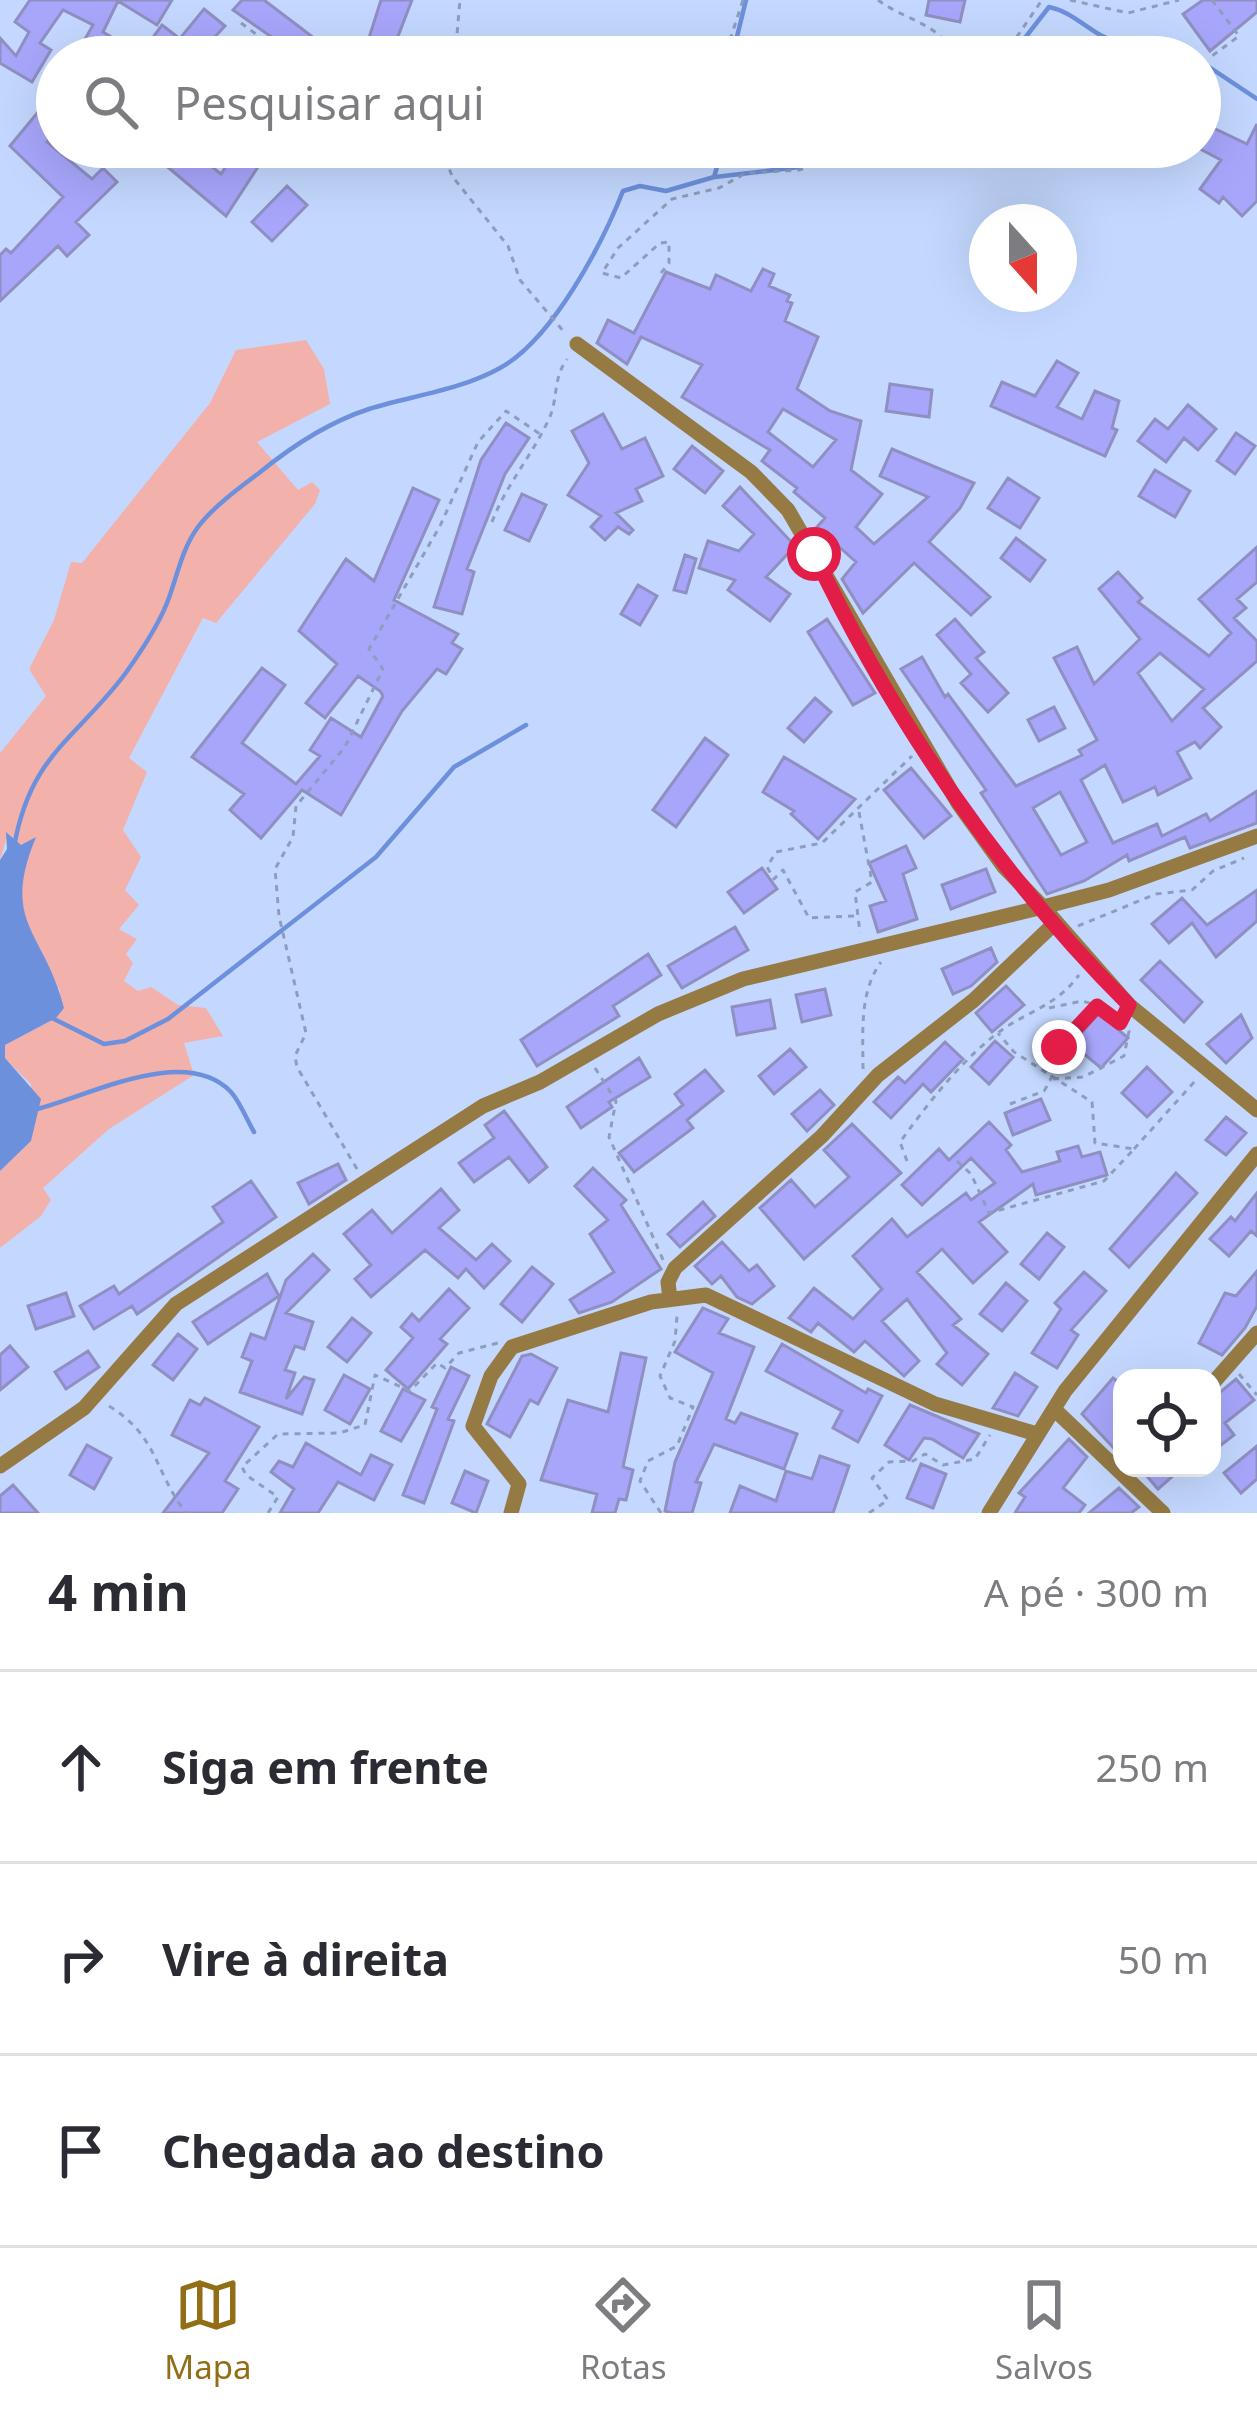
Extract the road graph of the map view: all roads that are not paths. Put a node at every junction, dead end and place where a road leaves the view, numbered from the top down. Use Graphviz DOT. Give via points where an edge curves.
graph roads {
  1 [pos="577,344"];
  2 [pos="1257,836"];
  3 [pos="1043,907"];
  4 [pos="1060,926"];
  5 [pos="1257,1110"];
  6 [pos="1257,1154"];
  7 [pos="670,1299"];
  8 [pos="1257,1333"];
  9 [pos="1221,1374"];
  10 [pos="1054,1408"];
  11 [pos="1037,1435"];
  12 [pos="1113,1458"];
  13 [pos="0,1466"];
  14 [pos="1133,1477"];
  15 [pos="511,1513"];
  16 [pos="989,1513"];
  17 [pos="1163,1513"];
  1 -- 3 [label="street" via="751,472 788,509 925,749 1004,867"];
  2 -- 3 [label="street"];
  3 -- 4 [label="street"];
  3 -- 13 [label="street" via="743,979 658,1014 452,1123 176,1304 84,1408"];
  4 -- 5 [label="street" via="1129,1005"];
  4 -- 7 [label="street" via="860,1094 670,1274"];
  6 -- 10 [label="street"];
  7 -- 11 [label="street" via="727,1301 935,1404"];
  7 -- 15 [label="street" via="512,1347 473,1426 519,1484"];
  8 -- 9 [label="street"];
  10 -- 11 [label="street"];
  10 -- 12 [label="street"];
  11 -- 16 [label="street"];
  14 -- 17 [label="street"];
}
